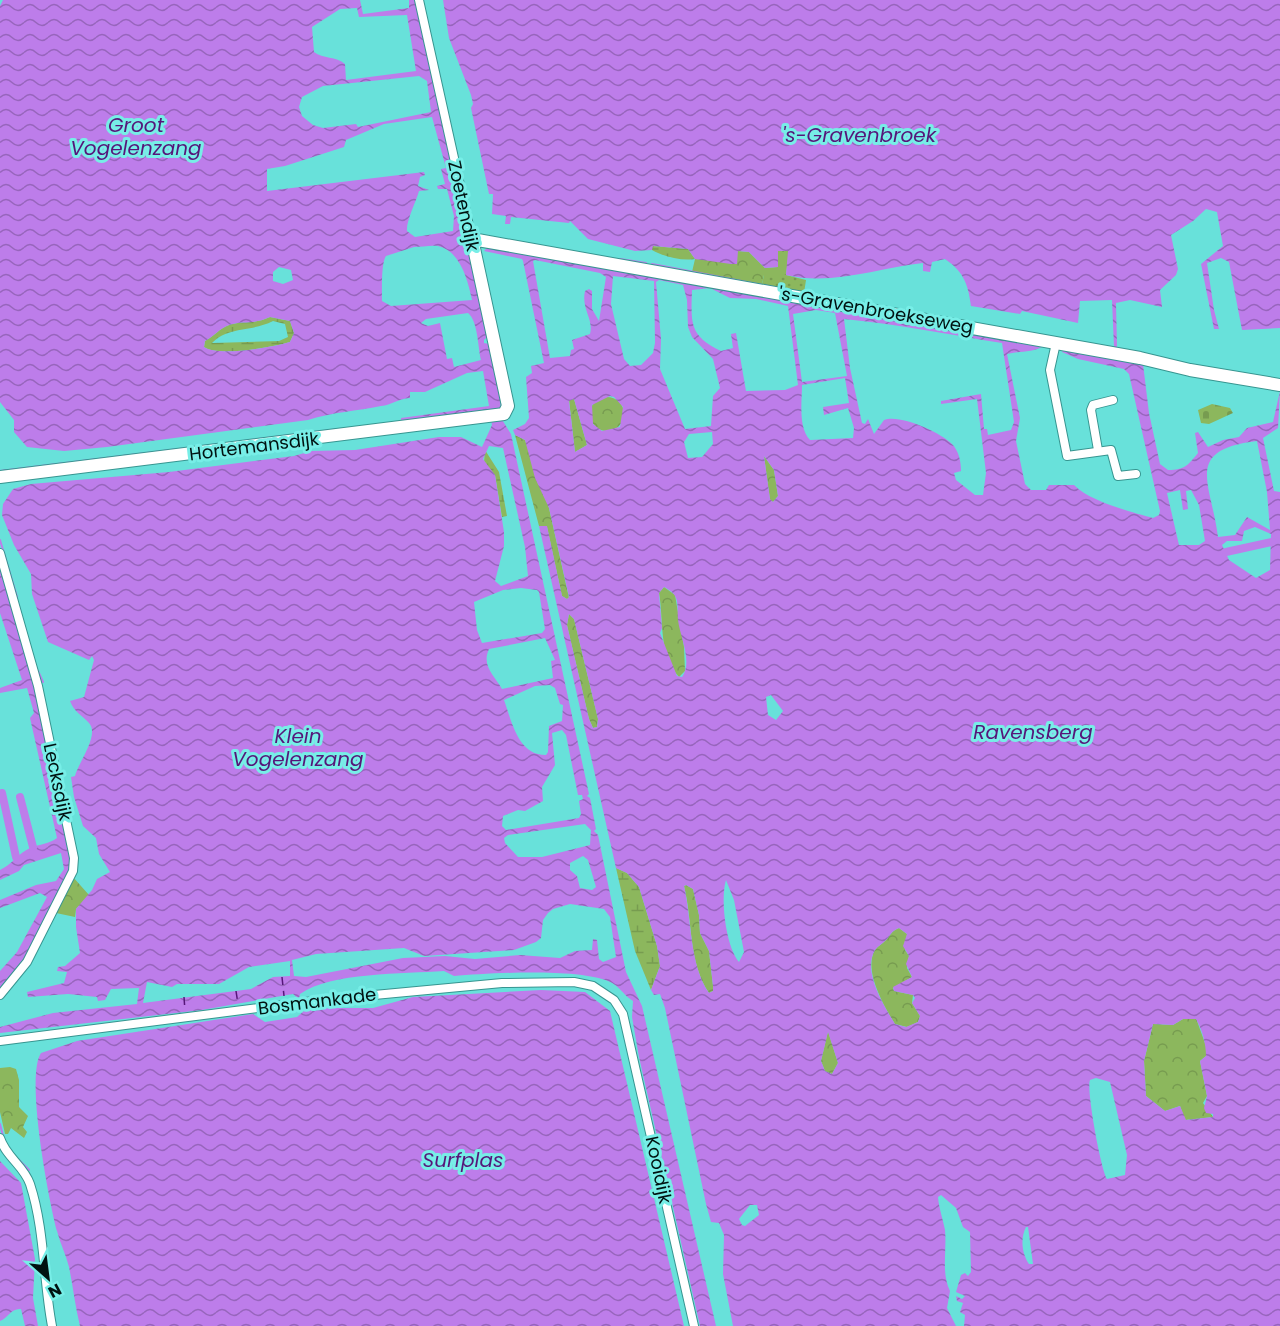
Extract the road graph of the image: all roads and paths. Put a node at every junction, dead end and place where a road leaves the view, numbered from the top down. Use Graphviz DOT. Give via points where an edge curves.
graph roads {
  1 [pos="419,0"];
  2 [pos="472,239"];
  3 [pos="1056,343"];
  4 [pos="1280,385"];
  5 [pos="1113,400"];
  6 [pos="500,414"];
  7 [pos="1098,450"];
  8 [pos="1136,474"];
  9 [pos="0,477"];
  10 [pos="0,553"];
  11 [pos="0,995"];
  12 [pos="623,1014"];
  13 [pos="0,1041"];
  14 [pos="0,1138"];
  15 [pos="52,1326"];
  16 [pos="694,1326"];
  1 -- 2 [label="street, Zoetendijk"];
  2 -- 3 [label="street, 's-Gravenbroekseweg"];
  2 -- 6 [label="street, Zoetendijk"];
  3 -- 4 [label="street, 's-Gravenbroekseweg"];
  3 -- 7 [label="street" via="1050,370 1067,456"];
  5 -- 7 [label="street" via="1093,405 1091,410"];
  6 -- 9 [label="street, Hortemansdijk"];
  7 -- 8 [label="street" via="1111,450 1118,476"];
  10 -- 11 [label="street, Lecksdijk" via="38,686 74,858 73,871 27,962"];
  12 -- 13 [label="street, Bosmankade" via="615,1000 592,986 574,982 501,983 321,1000"];
  12 -- 16 [label="street, Kooidijk"];
  14 -- 15 [label="street" via="31,1187 46,1261"];
}
